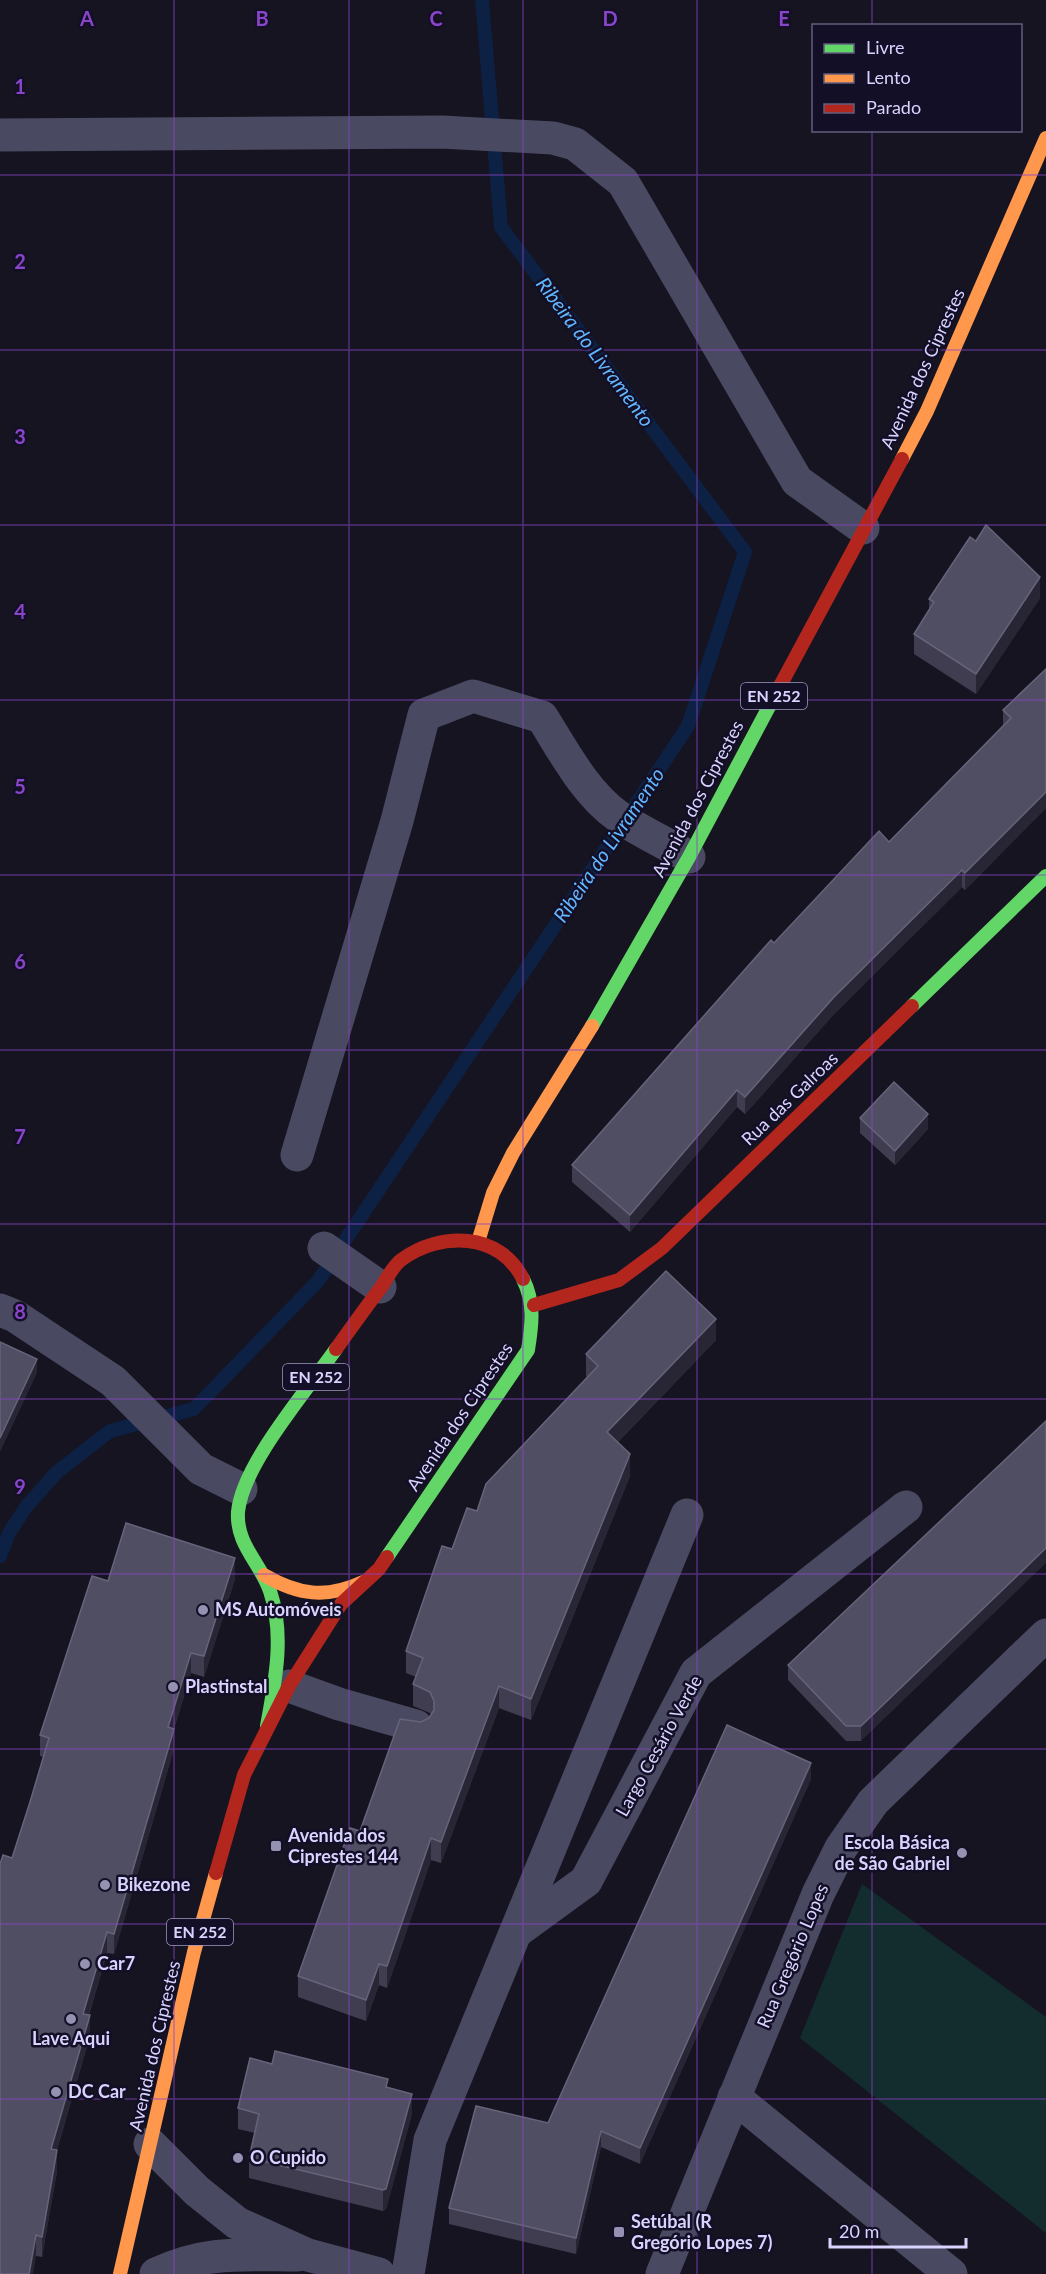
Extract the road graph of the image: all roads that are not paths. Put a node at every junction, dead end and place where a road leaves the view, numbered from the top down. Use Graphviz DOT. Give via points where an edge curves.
graph roads {
  1 [pos="0,135"];
  2 [pos="1046,138"];
  3 [pos="863,528"];
  4 [pos="688,856"];
  5 [pos="1046,876"];
  6 [pos="297,1155"];
  7 [pos="478,1242"];
  8 [pos="324,1248"];
  9 [pos="368,1279"];
  10 [pos="534,1305"];
  11 [pos="0,1310"];
  12 [pos="241,1489"];
  13 [pos="906,1507"];
  14 [pos="687,1515"];
  15 [pos="264,1575"];
  16 [pos="363,1582"];
  17 [pos="1046,1635"];
  18 [pos="289,1686"];
  19 [pos="267,1726"];
  20 [pos="416,1726"];
  21 [pos="516,1932"];
  22 [pos="734,2097"];
  23 [pos="150,2144"];
  24 [pos="308,2255"];
  25 [pos="120,2274"];
  26 [pos="156,2274"];
  27 [pos="379,2274"];
  28 [pos="408,2274"];
  29 [pos="662,2274"];
  30 [pos="951,2274"];
  1 -- 3 [label="street" via="442,132 553,138 575,144 623,182 797,481"];
  2 -- 3 [label="main road, Avenida dos Ciprestes / EN 252" via="927,411"];
  3 -- 4 [label="main road, Avenida dos Ciprestes / EN 252"];
  4 -- 6 [label="street" via="618,816 596,797 542,717 473,696 424,715 397,821"];
  4 -- 7 [label="main road, Avenida dos Ciprestes / EN 252" via="613,992 513,1154 494,1193"];
  5 -- 10 [label="main road, Rua das Galroas" via="662,1248 619,1280"];
  7 -- 9 [label="main road, Avenida dos Ciprestes / EN 252" via="435,1240"];
  7 -- 10 [label="main road, Avenida dos Ciprestes / EN 252" via="515,1265 527,1283"];
  8 -- 9 [label="street"];
  9 -- 12 [label="main road, Avenida dos Ciprestes / EN 252"];
  10 -- 16 [label="main road, Avenida dos Ciprestes / EN 252" via="534,1328 528,1350 379,1569"];
  11 -- 12 [label="street" via="113,1380 201,1469"];
  12 -- 15 [label="main road, Avenida dos Ciprestes / EN 252" via="237,1511 239,1535"];
  13 -- 21 [label="street, Largo Cesário Verde" via="696,1673 586,1881"];
  14 -- 21 [label="street"];
  15 -- 16 [label="main road, Avenida dos Ciprestes / EN 252" via="283,1587 306,1594 346,1591"];
  15 -- 19 [label="main road, Avenida dos Ciprestes / EN 252" via="272,1596 279,1658"];
  16 -- 18 [label="main road, Avenida dos Ciprestes / EN 252" via="341,1604"];
  17 -- 22 [label="street, Rua Gregório Lopes" via="873,1802 840,1848"];
  18 -- 19 [label="main road, Avenida dos Ciprestes / EN 252"];
  18 -- 20 [label="street"];
  19 -- 23 [label="main road, Avenida dos Ciprestes / EN 252" via="243,1775 227,1832 194,1952"];
  21 -- 28 [label="street" via="430,2140"];
  22 -- 29 [label="street, Rua Gregório Lopes"];
  22 -- 30 [label="street"];
  23 -- 24 [label="street" via="237,2223"];
  23 -- 25 [label="main road, Avenida dos Ciprestes / EN 252"];
  24 -- 26 [label="street" via="212,2255"];
  24 -- 27 [label="street"];
}
